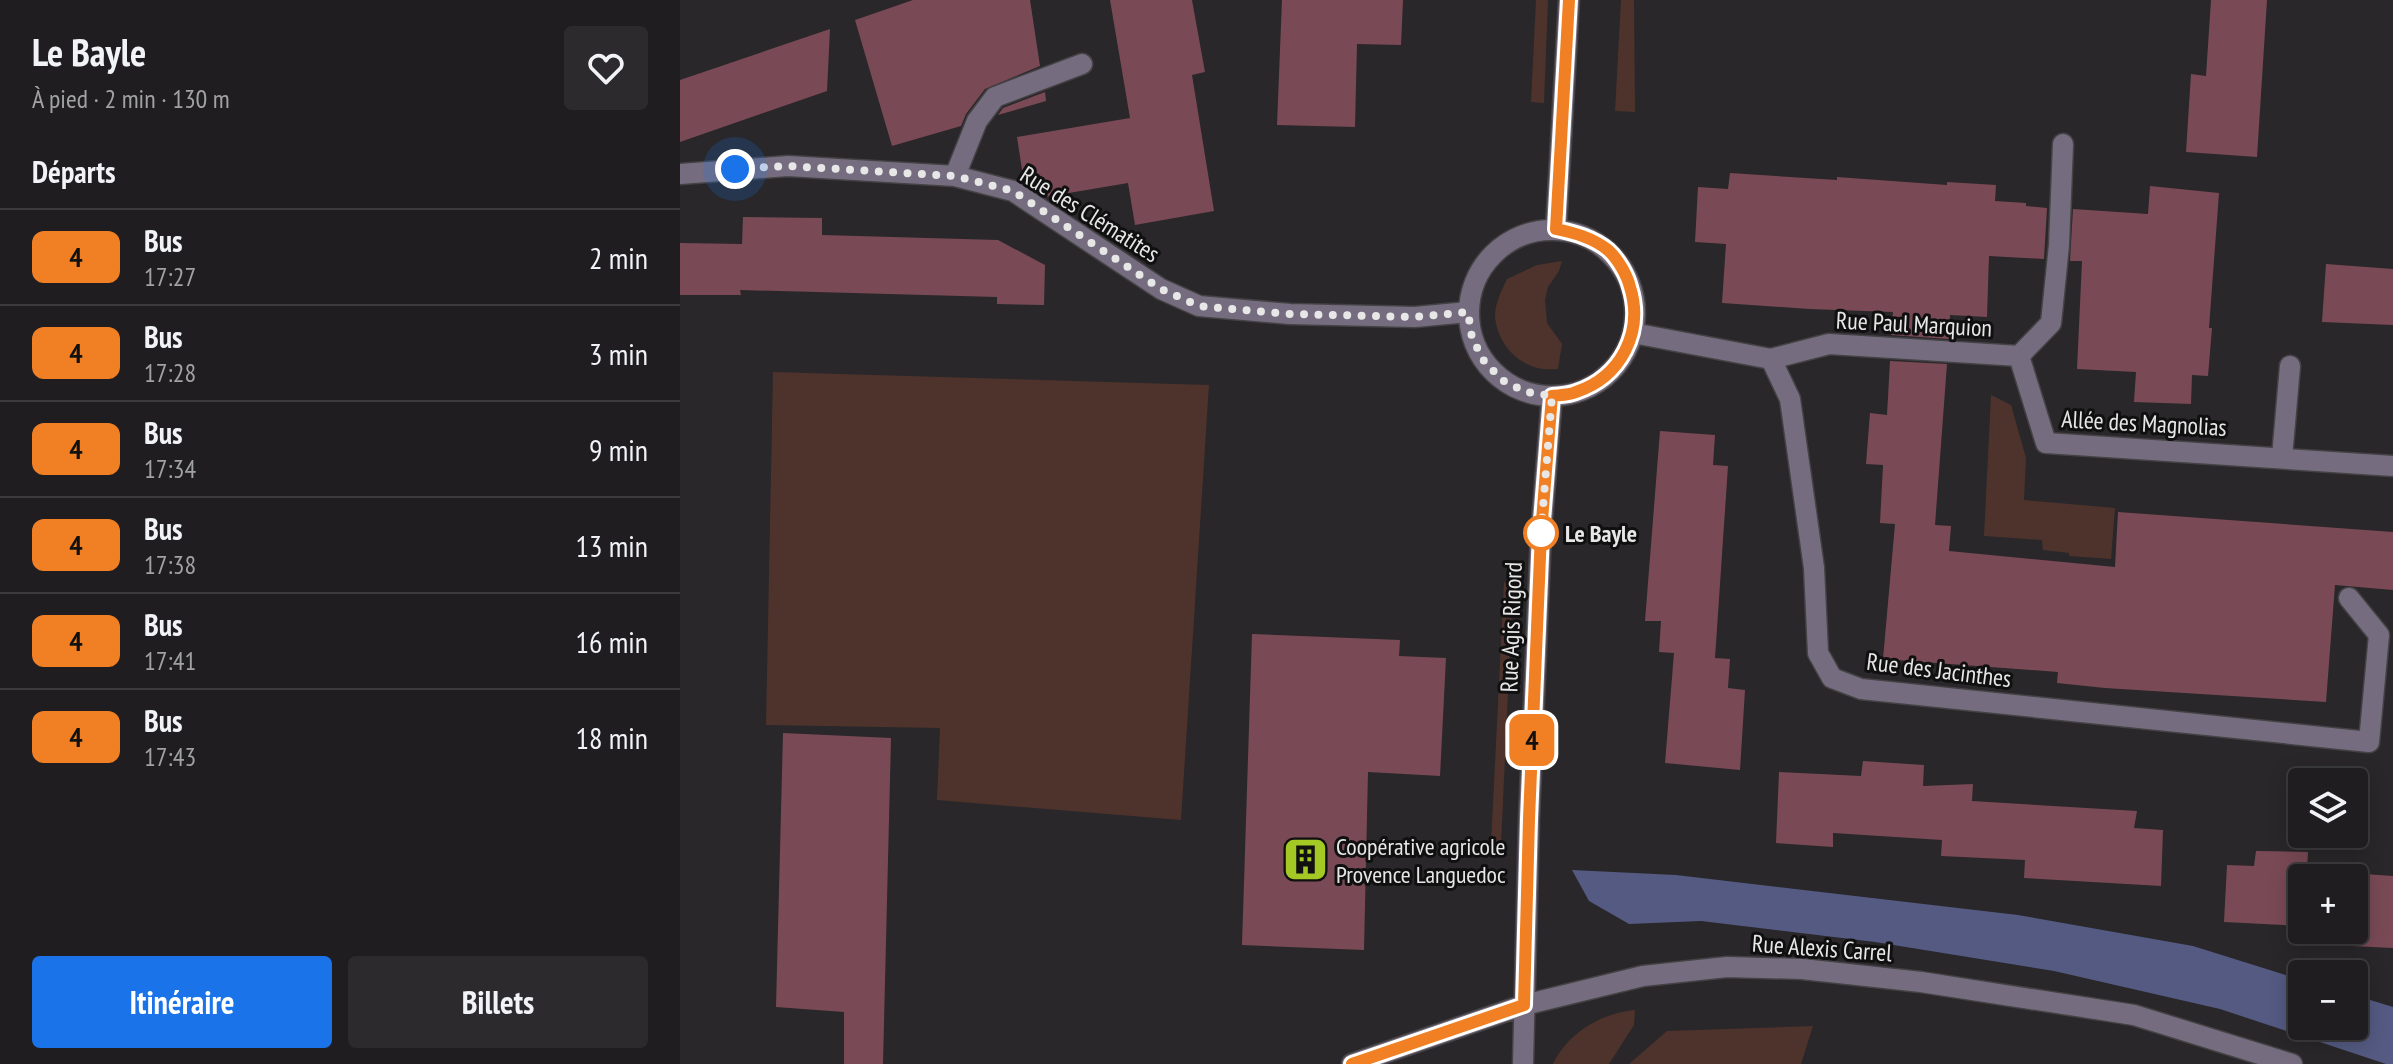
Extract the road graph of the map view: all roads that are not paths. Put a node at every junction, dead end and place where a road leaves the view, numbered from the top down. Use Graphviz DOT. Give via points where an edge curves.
graph roads {
  1 [pos="1569,0"];
  2 [pos="1082,64"];
  3 [pos="2063,144"];
  4 [pos="680,174"];
  5 [pos="955,176"];
  6 [pos="1556,229"];
  7 [pos="1468,312"];
  8 [pos="1633,333"];
  9 [pos="2019,356"];
  10 [pos="1771,359"];
  11 [pos="2290,366"];
  12 [pos="1552,396"];
  13 [pos="2282,457"];
  14 [pos="2393,466"];
  15 [pos="2349,598"];
  16 [pos="1524,1005"];
  17 [pos="1352,1064"];
  18 [pos="1523,1064"];
  19 [pos="2292,1064"];
  1 -- 6 [label="street"];
  2 -- 5 [label="street" via="995,97 977,121"];
  3 -- 9 [label="street, Rue Paul Marquion" via="2051,323"];
  4 -- 5 [label="street, Rue des Clématites" via="788,166"];
  5 -- 7 [label="street, Rue des Clématites" via="1013,191 1161,289 1199,306 1415,317"];
  6 -- 7 [label="street" via="1523,234 1494,252 1474,279"];
  6 -- 8 [label="street" via="1585,236 1610,252 1627,276 1635,303"];
  7 -- 12 [label="street" via="1472,338 1502,380 1526,392"];
  8 -- 10 [label="street, Rue Paul Marquion"];
  8 -- 12 [label="street" via="1612,371 1594,385"];
  9 -- 10 [label="street, Rue Paul Marquion" via="1829,344"];
  9 -- 13 [label="street, Allée des Magnolias" via="2046,443"];
  10 -- 15 [label="street, Rue des Jacinthes" via="1790,399 1814,568 1818,653 1832,678 1861,689 2369,742 2379,635"];
  11 -- 13 [label="street"];
  12 -- 16 [label="street, Rue Agis Rigord" via="1541,533"];
  13 -- 14 [label="street"];
  16 -- 17 [label="street, Rue Alexis Carrel"];
  16 -- 18 [label="street, Rue Agis Rigord"];
  16 -- 19 [label="street, Rue Alexis Carrel" via="1643,976 1727,967 1802,969 2134,1015"];
}
